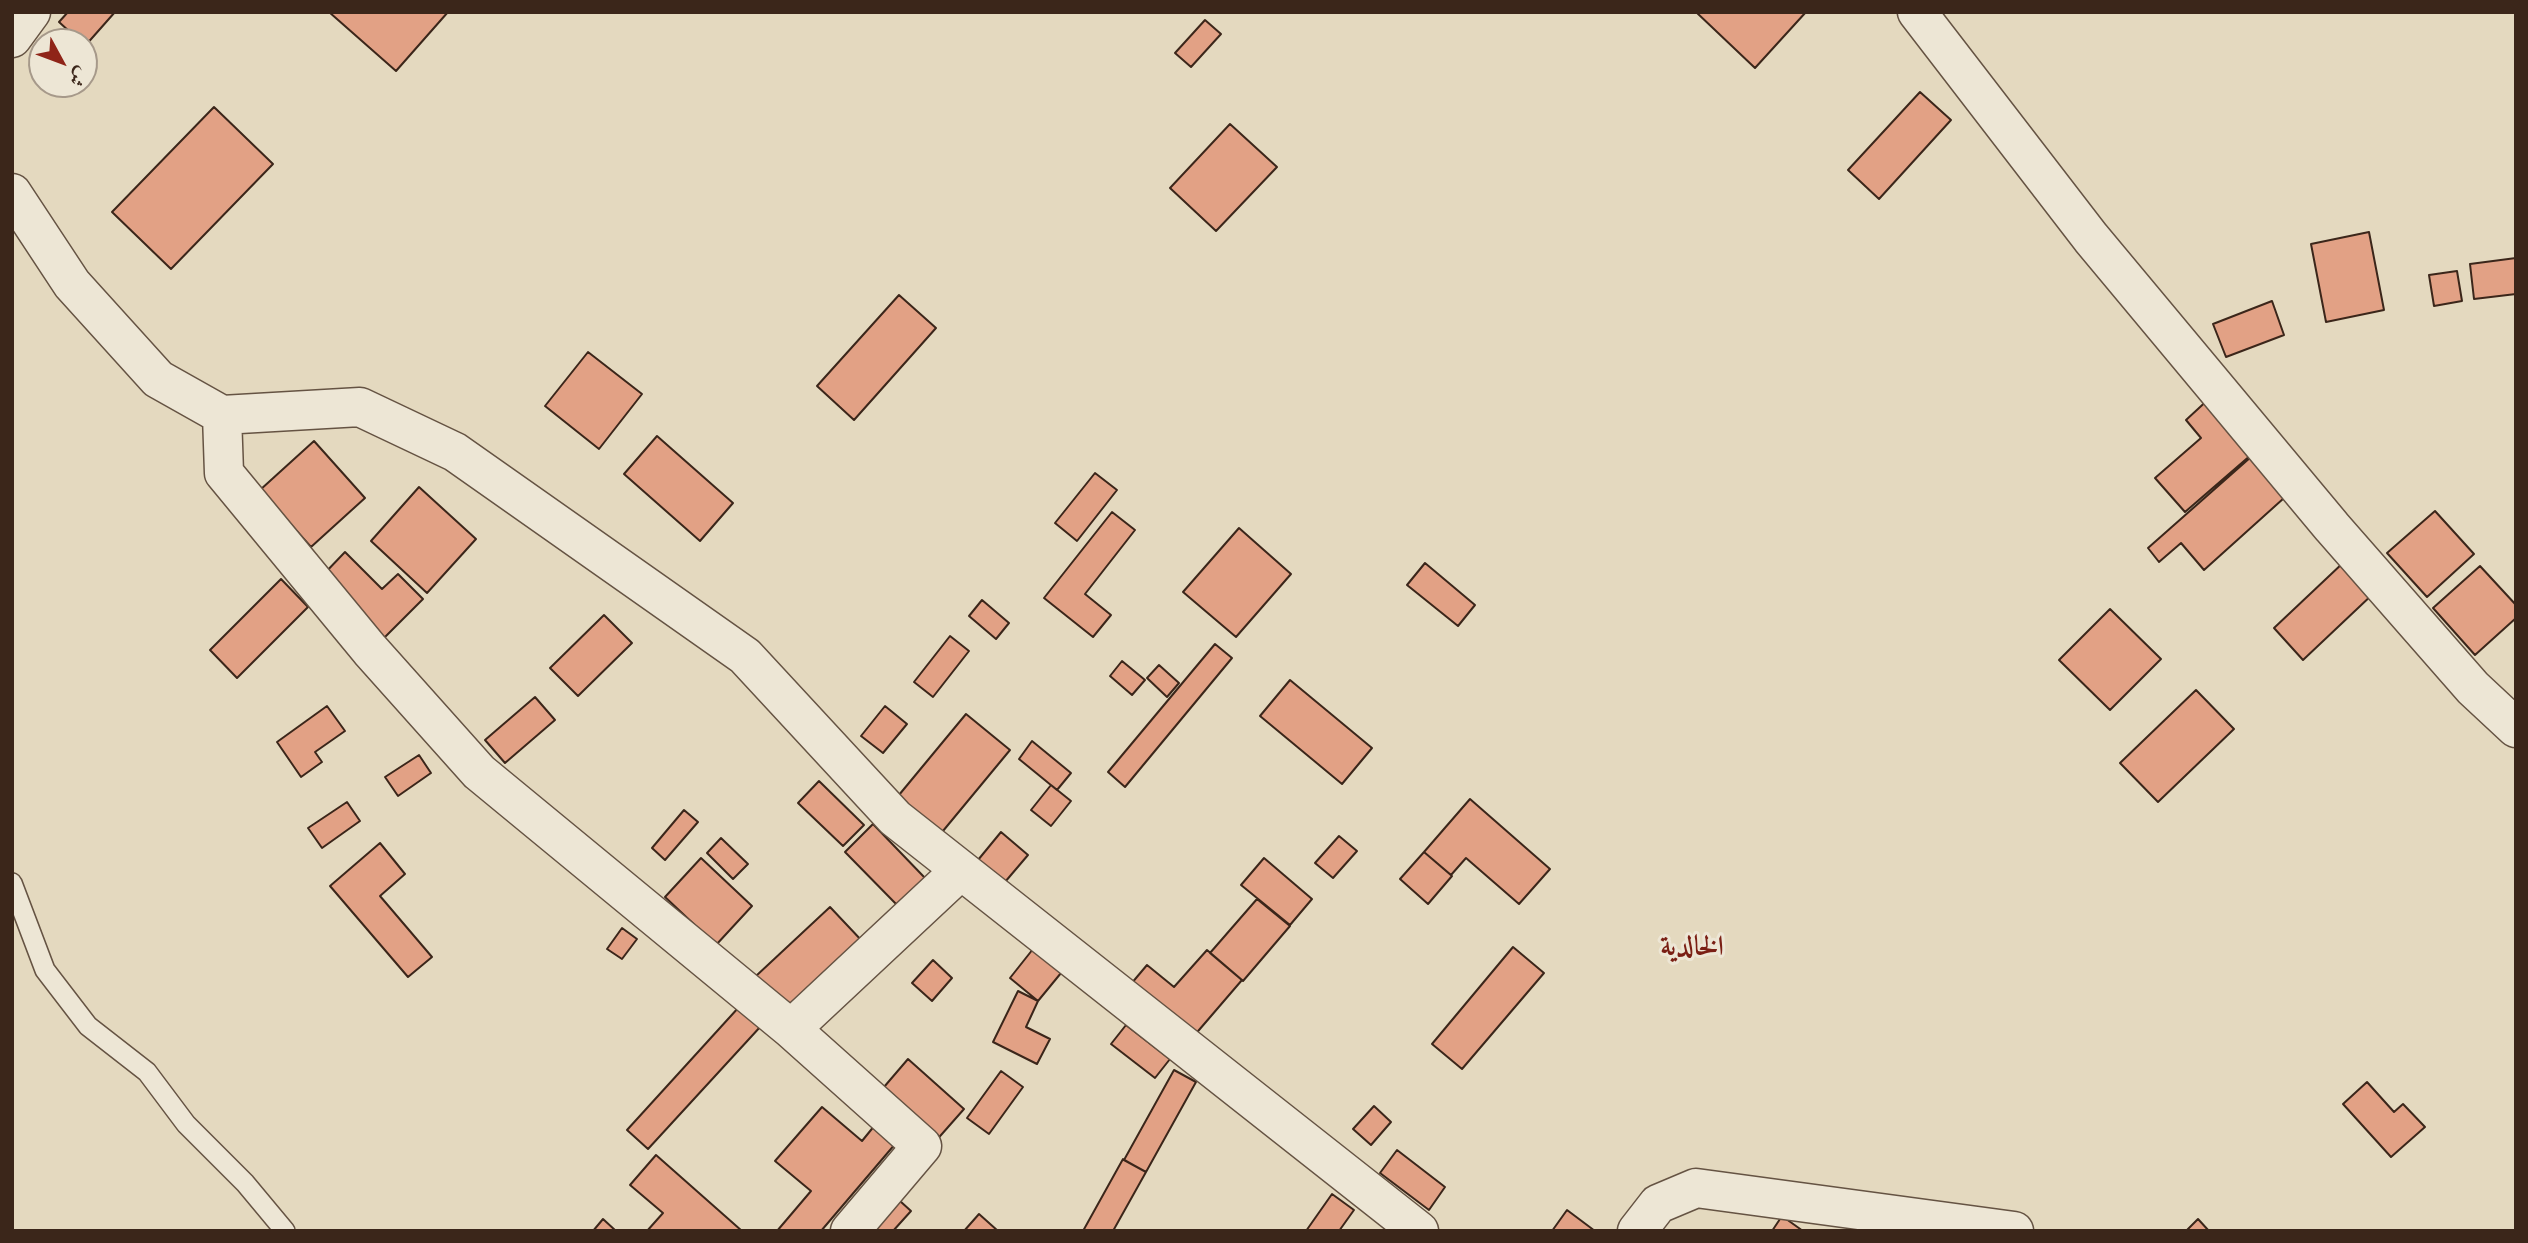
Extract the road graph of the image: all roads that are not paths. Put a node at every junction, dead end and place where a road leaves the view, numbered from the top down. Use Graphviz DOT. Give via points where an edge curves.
graph roads {
  1 [pos="31,12"];
  2 [pos="1917,12"];
  3 [pos="12,38"];
  4 [pos="12,193"];
  5 [pos="222,415"];
  6 [pos="2516,727"];
  7 [pos="961,870"];
  8 [pos="12,883"];
  9 [pos="791,1029"];
  10 [pos="285,1231"];
  11 [pos="850,1231"];
  12 [pos="1419,1231"];
  13 [pos="1637,1231"];
  14 [pos="2014,1231"];
  1 -- 3 [label="street"];
  2 -- 6 [label="street" via="2091,238 2332,527 2465,679"];
  4 -- 5 [label="street" via="72,284 158,379"];
  5 -- 7 [label="street" via="360,407 455,452 745,656 895,818"];
  5 -- 9 [label="street" via="225,473 370,650 479,772"];
  7 -- 9 [label="street"];
  7 -- 12 [label="street"];
  8 -- 10 [label="lane" via="45,970 88,1026 147,1072 186,1124"];
  9 -- 11 [label="street" via="922,1146"];
  13 -- 14 [label="street" via="1658,1204 1696,1188"];
}
